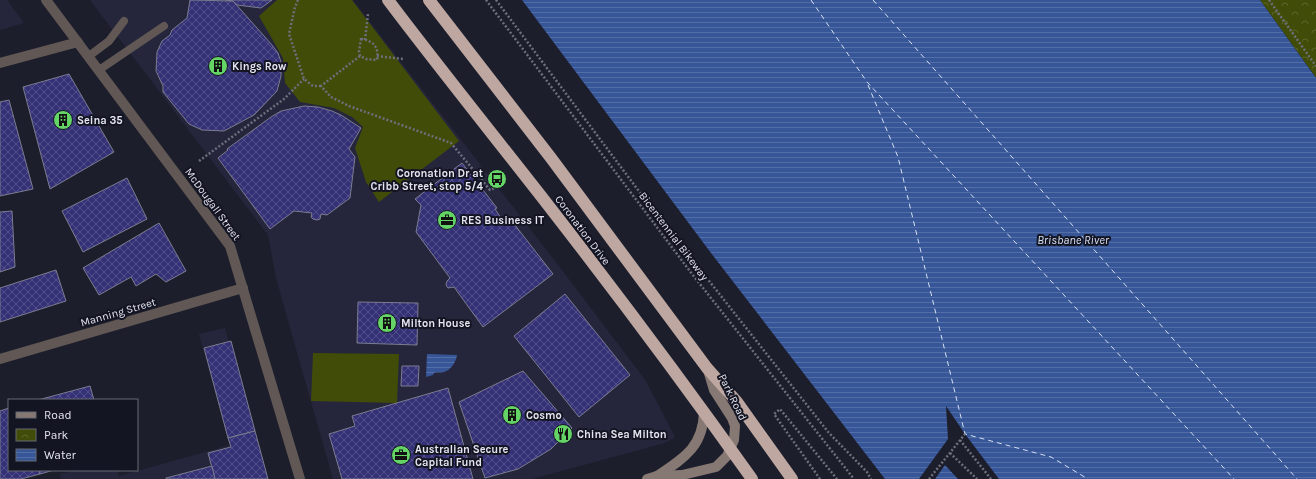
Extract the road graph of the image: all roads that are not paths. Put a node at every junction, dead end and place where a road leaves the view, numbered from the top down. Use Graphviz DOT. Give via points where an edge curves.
graph roads {
  1 [pos="46,0"];
  2 [pos="388,0"];
  3 [pos="429,0"];
  4 [pos="124,21"];
  5 [pos="164,26"];
  6 [pos="78,42"];
  7 [pos="89,56"];
  8 [pos="0,63"];
  9 [pos="99,70"];
  10 [pos="243,288"];
  11 [pos="0,359"];
  12 [pos="707,368"];
  13 [pos="704,412"];
  14 [pos="731,449"];
  15 [pos="652,478"];
  16 [pos="300,479"];
  17 [pos="752,479"];
  18 [pos="792,479"];
  1 -- 6 [label="street, McDougall Street"];
  2 -- 13 [label="highway, Coronation Drive" via="548,205"];
  3 -- 12 [label="highway, Coronation Drive" via="551,158"];
  4 -- 7 [label="lane" via="109,41"];
  5 -- 9 [label="lane"];
  6 -- 7 [label="street, McDougall Street"];
  6 -- 8 [label="street"];
  7 -- 9 [label="street, McDougall Street"];
  9 -- 10 [label="street, McDougall Street" via="230,246"];
  10 -- 11 [label="street, Manning Street"];
  10 -- 16 [label="street, McDougall Street"];
  12 -- 14 [label="street, Park Road" via="714,390 735,426"];
  12 -- 18 [label="highway, Coronation Drive" via="737,402"];
  13 -- 14 [label="highway, Coronation Drive"];
  13 -- 15 [label="street, Park Road" via="702,429 696,443 684,458"];
  14 -- 15 [label="street, Park Road" via="716,467 682,475"];
  14 -- 17 [label="highway, Coronation Drive"];
}
